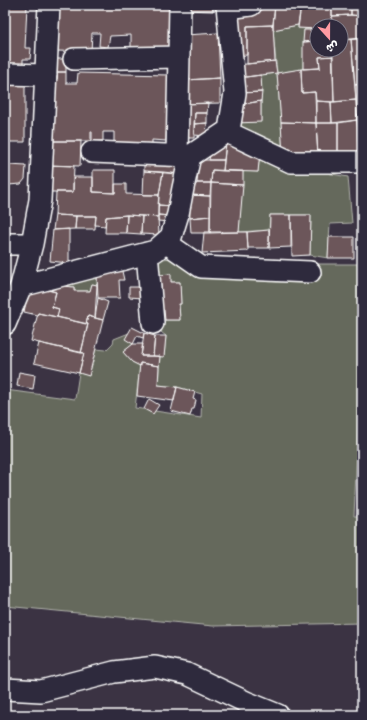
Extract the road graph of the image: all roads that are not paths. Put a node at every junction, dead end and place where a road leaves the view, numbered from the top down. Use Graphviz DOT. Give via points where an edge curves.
graph roads {
  1 [pos="49,5"];
  2 [pos="180,5"];
  3 [pos="251,5"];
  4 [pos="227,7"];
  5 [pos="179,57"];
  6 [pos="74,59"];
  7 [pos="5,74"];
  8 [pos="46,75"];
  9 [pos="226,132"];
  10 [pos="92,152"];
  11 [pos="184,156"];
  12 [pos="362,162"];
  13 [pos="165,242"];
  14 [pos="5,244"];
  15 [pos="32,244"];
  16 [pos="147,253"];
  17 [pos="310,272"];
  18 [pos="21,286"];
  19 [pos="153,323"];
  20 [pos="5,324"];
  21 [pos="5,689"];
  22 [pos="278,715"];
  1 -- 8 [label="street"];
  2 -- 5 [label="street"];
  3 -- 4 [label="street"];
  4 -- 9 [label="street" via="235,93 229,130"];
  5 -- 6 [label="street"];
  5 -- 11 [label="street"];
  7 -- 8 [label="street"];
  8 -- 15 [label="street" via="40,200"];
  9 -- 11 [label="street"];
  9 -- 12 [label="street" via="291,162"];
  10 -- 11 [label="street"];
  11 -- 13 [label="street" via="183,188 178,214 171,237"];
  13 -- 16 [label="street" via="155,251"];
  13 -- 17 [label="street" via="201,267"];
  14 -- 15 [label="street"];
  15 -- 18 [label="street"];
  16 -- 18 [label="street"];
  16 -- 19 [label="street"];
  18 -- 20 [label="street"];
  21 -- 22 [label="street" via="41,691 114,672 155,667 187,674"];
}
